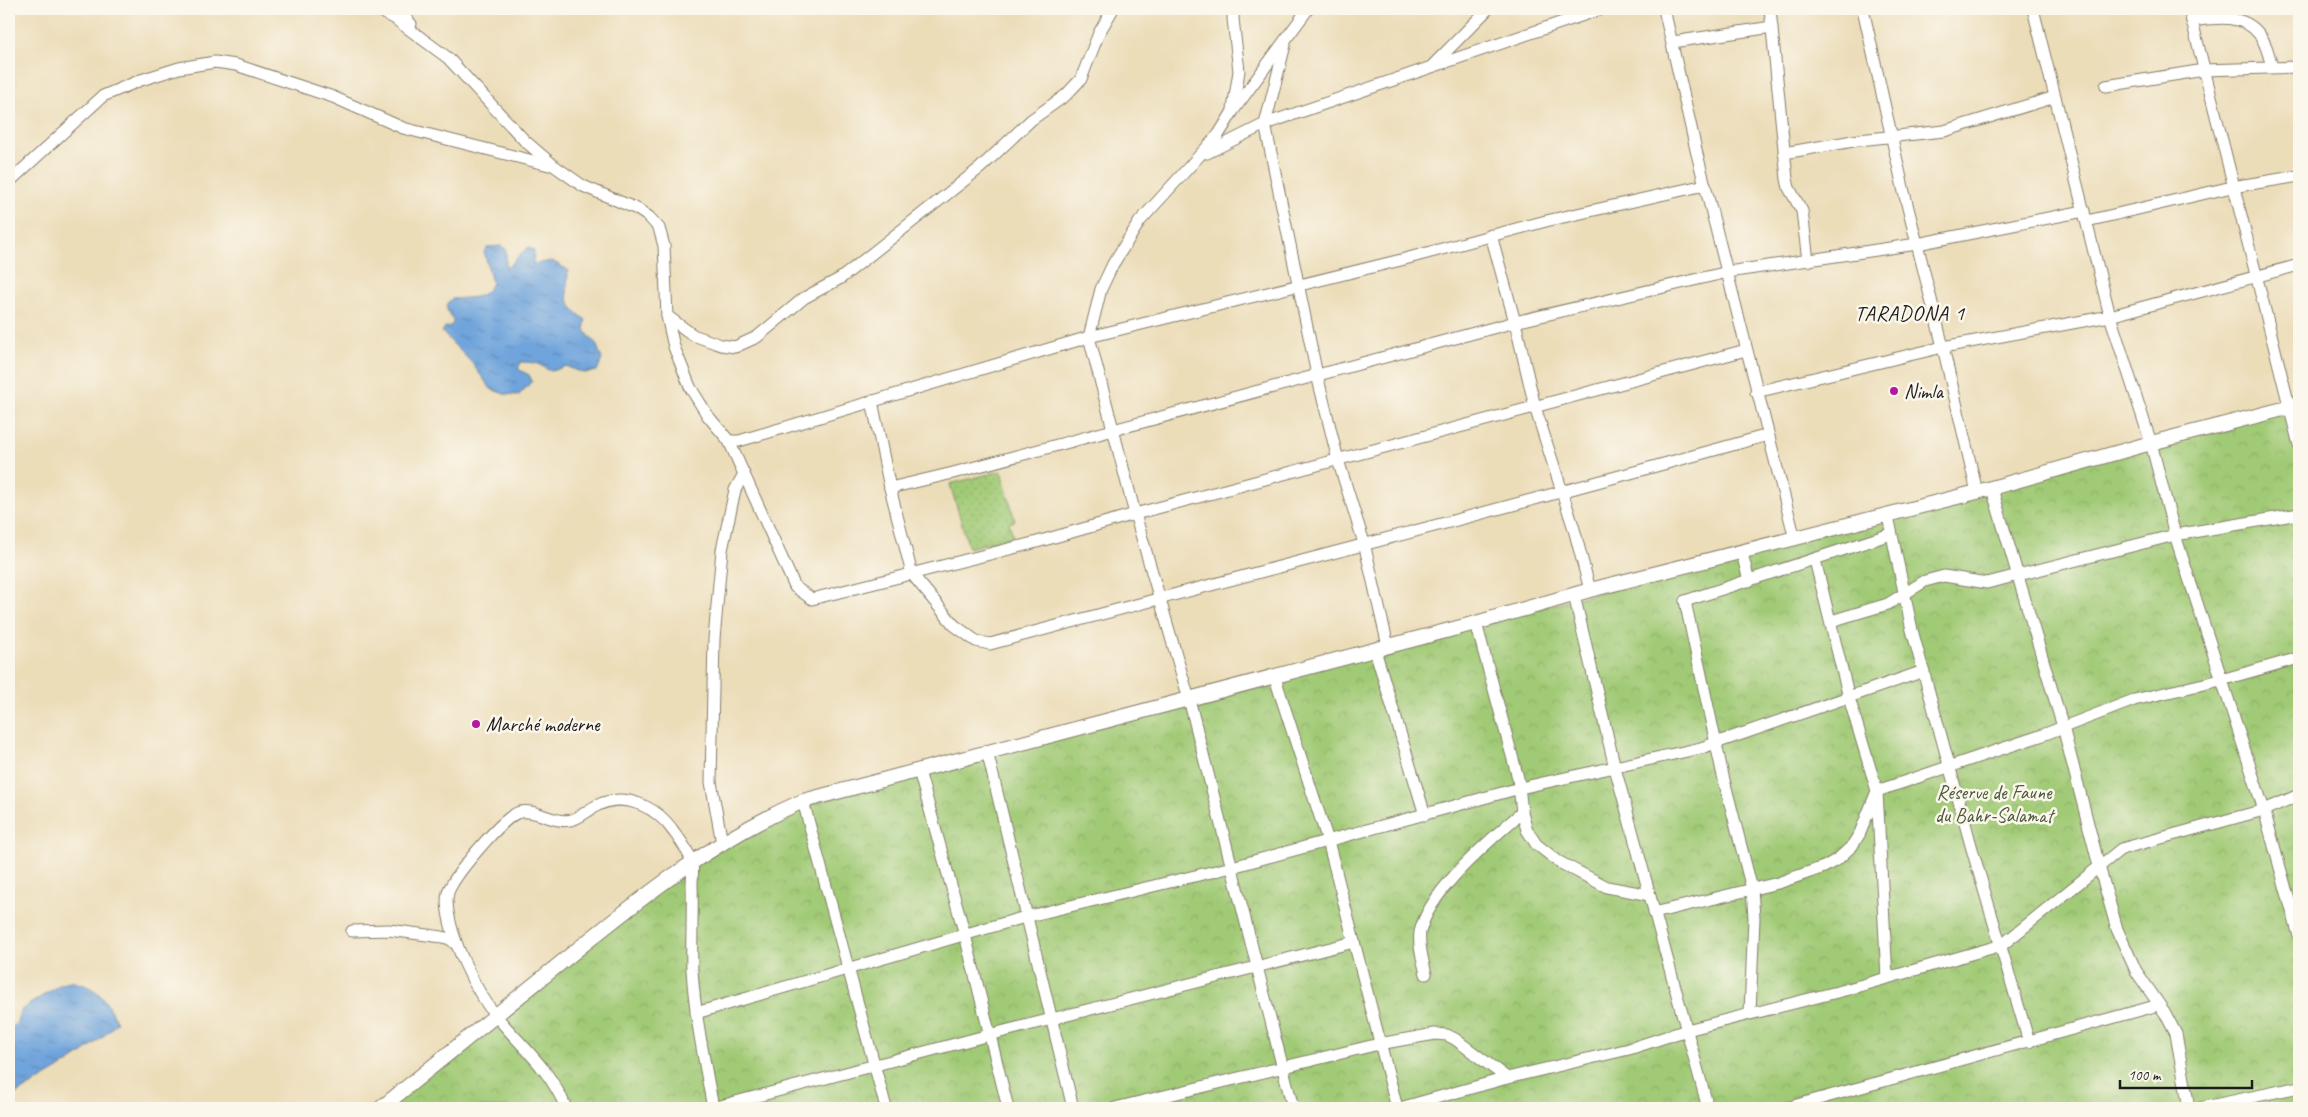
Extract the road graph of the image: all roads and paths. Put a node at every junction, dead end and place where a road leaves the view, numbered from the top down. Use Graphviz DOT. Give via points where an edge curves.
graph roads {
  1 [pos="376,9"];
  2 [pos="397,9"];
  3 [pos="1113,9"];
  4 [pos="1234,9"];
  5 [pos="1308,9"];
  6 [pos="1488,9"];
  7 [pos="1601,9"];
  8 [pos="1664,9"];
  9 [pos="1770,9"];
  10 [pos="1863,9"];
  11 [pos="2032,9"];
  12 [pos="2189,9"];
  13 [pos="2192,22"];
  14 [pos="1772,27"];
  15 [pos="1287,38"];
  16 [pos="426,40"];
  17 [pos="1673,42"];
  18 [pos="2299,66"];
  19 [pos="2272,67"];
  20 [pos="1430,68"];
  21 [pos="2204,70"];
  22 [pos="2106,86"];
  23 [pos="2055,97"];
  24 [pos="1233,111"];
  25 [pos="1265,124"];
  26 [pos="1893,135"];
  27 [pos="1784,153"];
  28 [pos="1203,154"];
  29 [pos="553,165"];
  30 [pos="2299,176"];
  31 [pos="9,182"];
  32 [pos="1705,185"];
  33 [pos="2232,187"];
  34 [pos="2085,216"];
  35 [pos="1491,235"];
  36 [pos="1917,244"];
  37 [pos="1808,261"];
  38 [pos="2299,265"];
  39 [pos="1728,272"];
  40 [pos="2257,276"];
  41 [pos="1297,286"];
  42 [pos="667,316"];
  43 [pos="2110,316"];
  44 [pos="1515,322"];
  45 [pos="1089,337"];
  46 [pos="1944,347"];
  47 [pos="1746,350"];
  48 [pos="1317,375"];
  49 [pos="1756,392"];
  50 [pos="872,401"];
  51 [pos="2294,406"];
  52 [pos="1535,407"];
  53 [pos="1112,431"];
  54 [pos="1768,435"];
  55 [pos="729,441"];
  56 [pos="2151,443"];
  57 [pos="2299,445"];
  58 [pos="1338,460"];
  59 [pos="744,474"];
  60 [pos="890,488"];
  61 [pos="1992,488"];
  62 [pos="1977,492"];
  63 [pos="1562,493"];
  64 [pos="1135,514"];
  65 [pos="2299,514"];
  66 [pos="1888,516"];
  67 [pos="1891,534"];
  68 [pos="2175,535"];
  69 [pos="1795,540"];
  70 [pos="1364,543"];
  71 [pos="1742,553"];
  72 [pos="1815,560"];
  73 [pos="912,574"];
  74 [pos="2018,576"];
  75 [pos="1749,581"];
  76 [pos="1590,590"];
  77 [pos="1903,594"];
  78 [pos="1574,595"];
  79 [pos="1159,598"];
  80 [pos="1831,621"];
  81 [pos="1476,623"];
  82 [pos="1381,648"];
  83 [pos="2299,658"];
  84 [pos="1924,671"];
  85 [pos="1274,675"];
  86 [pos="2221,680"];
  87 [pos="1849,698"];
  88 [pos="1189,699"];
  89 [pos="2063,727"];
  90 [pos="1717,743"];
  91 [pos="987,752"];
  92 [pos="1950,766"];
  93 [pos="1615,768"];
  94 [pos="919,771"];
  95 [pos="1520,788"];
  96 [pos="1877,790"];
  97 [pos="2299,795"];
  98 [pos="803,801"];
  99 [pos="2264,810"];
  100 [pos="1522,812"];
  101 [pos="1425,815"];
  102 [pos="1328,841"];
  103 [pos="722,843"];
  104 [pos="692,861"];
  105 [pos="1232,866"];
  106 [pos="2099,866"];
  107 [pos="1752,889"];
  108 [pos="1650,896"];
  109 [pos="1654,912"];
  110 [pos="1025,917"];
  111 [pos="352,931"];
  112 [pos="965,935"];
  113 [pos="2299,936"];
  114 [pos="1354,942"];
  115 [pos="457,945"];
  116 [pos="2002,945"];
  117 [pos="1257,966"];
  118 [pos="849,967"];
  119 [pos="1426,974"];
  120 [pos="1887,978"];
  121 [pos="2159,1005"];
  122 [pos="696,1012"];
  123 [pos="1750,1014"];
  124 [pos="496,1016"];
  125 [pos="1050,1020"];
  126 [pos="1687,1030"];
  127 [pos="989,1035"];
  128 [pos="2029,1042"];
  129 [pos="1379,1044"];
  130 [pos="875,1066"];
  131 [pos="1283,1068"];
  132 [pos="1507,1078"];
  133 [pos="2299,1087"];
  134 [pos="381,1108"];
  135 [pos="566,1108"];
  136 [pos="886,1108"];
  137 [pos="1008,1108"];
  138 [pos="1073,1108"];
  139 [pos="1115,1108"];
  140 [pos="1293,1108"];
  141 [pos="1399,1108"];
  142 [pos="1708,1108"];
  143 [pos="1786,1108"];
  144 [pos="2189,1108"];
  145 [pos="2200,1108"];
  1 -- 16 [label="street"];
  2 -- 16 [label="street"];
  3 -- 42 [label="street" via="1099,33 1081,79 1066,95 1031,120 980,168 841,278 804,298 757,337 735,347 721,345 692,335"];
  4 -- 24 [label="street" via="1239,71"];
  5 -- 15 [label="street"];
  6 -- 20 [label="street"];
  7 -- 20 [label="street"];
  8 -- 17 [label="street"];
  9 -- 14 [label="street"];
  10 -- 26 [label="street"];
  11 -- 23 [label="street"];
  12 -- 13 [label="street"];
  13 -- 19 [label="street" via="2229,19 2247,24 2259,34"];
  13 -- 21 [label="street"];
  14 -- 17 [label="street"];
  14 -- 27 [label="street"];
  15 -- 24 [label="street"];
  15 -- 25 [label="street"];
  16 -- 29 [label="street" via="448,58 525,141"];
  17 -- 32 [label="street"];
  18 -- 19 [label="street"];
  19 -- 21 [label="street"];
  20 -- 25 [label="street"];
  21 -- 22 [label="street"];
  21 -- 33 [label="street"];
  23 -- 26 [label="street" via="1944,131"];
  23 -- 34 [label="street"];
  24 -- 28 [label="street"];
  25 -- 28 [label="street"];
  25 -- 41 [label="street"];
  26 -- 27 [label="street"];
  26 -- 36 [label="street"];
  27 -- 37 [label="street" via="1789,188 1802,211"];
  28 -- 45 [label="street" via="1140,221 1113,264 1101,289"];
  29 -- 31 [label="street" via="403,128 333,97 236,65 215,62 179,68 103,96"];
  29 -- 42 [label="street" via="583,186 637,209 658,228 664,246"];
  30 -- 33 [label="street"];
  32 -- 35 [label="street"];
  32 -- 39 [label="street"];
  33 -- 34 [label="street"];
  33 -- 40 [label="street"];
  34 -- 36 [label="street"];
  34 -- 43 [label="street"];
  35 -- 41 [label="street"];
  35 -- 44 [label="street"];
  36 -- 37 [label="street"];
  36 -- 46 [label="street"];
  37 -- 39 [label="street"];
  38 -- 40 [label="street"];
  39 -- 44 [label="street"];
  39 -- 47 [label="street"];
  40 -- 43 [label="street"];
  40 -- 51 [label="street"];
  41 -- 45 [label="street"];
  41 -- 48 [label="street"];
  42 -- 55 [label="street" via="674,347 690,387"];
  43 -- 46 [label="street"];
  43 -- 56 [label="street"];
  44 -- 48 [label="street"];
  44 -- 52 [label="street"];
  45 -- 50 [label="street"];
  45 -- 53 [label="street"];
  46 -- 49 [label="street"];
  46 -- 62 [label="street"];
  47 -- 49 [label="street"];
  47 -- 52 [label="street"];
  48 -- 53 [label="street"];
  48 -- 58 [label="street"];
  49 -- 54 [label="street"];
  50 -- 55 [label="street" via="739,441"];
  50 -- 60 [label="street"];
  51 -- 56 [label="main road"];
  51 -- 57 [label="street"];
  52 -- 58 [label="street"];
  52 -- 63 [label="street"];
  53 -- 60 [label="street"];
  53 -- 64 [label="street"];
  54 -- 63 [label="street"];
  54 -- 69 [label="street"];
  55 -- 59 [label="street"];
  56 -- 61 [label="main road"];
  56 -- 68 [label="street"];
  58 -- 64 [label="street"];
  58 -- 70 [label="street"];
  59 -- 73 [label="street" via="795,587 805,596 812,599"];
  59 -- 103 [label="street" via="735,490 722,550 714,639 711,782"];
  60 -- 73 [label="street"];
  61 -- 62 [label="main road"];
  61 -- 74 [label="street"];
  62 -- 66 [label="main road"];
  63 -- 70 [label="street"];
  63 -- 76 [label="street"];
  64 -- 73 [label="street"];
  64 -- 79 [label="street"];
  65 -- 68 [label="street"];
  66 -- 67 [label="street"];
  66 -- 69 [label="main road"];
  67 -- 72 [label="street"];
  67 -- 77 [label="street"];
  68 -- 74 [label="street"];
  68 -- 86 [label="street"];
  69 -- 71 [label="main road"];
  70 -- 79 [label="street"];
  70 -- 82 [label="street"];
  71 -- 75 [label="street"];
  71 -- 76 [label="main road"];
  72 -- 75 [label="street"];
  72 -- 80 [label="street"];
  73 -- 79 [label="street" via="954,625 976,641 990,644"];
  74 -- 77 [label="street" via="1983,583 1944,576 1925,581"];
  74 -- 89 [label="street"];
  75 -- 90 [label="street" via="1685,601"];
  76 -- 78 [label="main road"];
  77 -- 80 [label="street" via="1888,604"];
  77 -- 84 [label="street"];
  78 -- 81 [label="main road"];
  78 -- 93 [label="street"];
  79 -- 88 [label="street"];
  80 -- 87 [label="street"];
  81 -- 82 [label="main road"];
  81 -- 95 [label="street"];
  82 -- 85 [label="main road"];
  82 -- 101 [label="street"];
  83 -- 86 [label="street"];
  84 -- 87 [label="street"];
  84 -- 92 [label="street"];
  85 -- 88 [label="main road"];
  85 -- 102 [label="street"];
  86 -- 89 [label="street" via="2134,700"];
  86 -- 99 [label="street"];
  87 -- 90 [label="street"];
  87 -- 96 [label="street"];
  88 -- 91 [label="main road"];
  88 -- 105 [label="street"];
  89 -- 92 [label="street"];
  89 -- 106 [label="street"];
  90 -- 93 [label="street"];
  90 -- 107 [label="street"];
  91 -- 94 [label="main road"];
  91 -- 110 [label="street"];
  92 -- 96 [label="street"];
  92 -- 116 [label="street"];
  93 -- 95 [label="street"];
  93 -- 108 [label="street"];
  94 -- 98 [label="main road"];
  94 -- 112 [label="street"];
  95 -- 100 [label="street"];
  95 -- 101 [label="street"];
  96 -- 107 [label="street" via="1860,833 1838,859 1824,867"];
  96 -- 120 [label="street"];
  97 -- 99 [label="street"];
  98 -- 103 [label="main road"];
  98 -- 118 [label="street"];
  99 -- 106 [label="street" via="2121,849"];
  99 -- 113 [label="street"];
  100 -- 108 [label="street" via="1527,830 1536,844 1559,862 1607,887"];
  100 -- 119 [label="street" via="1470,859 1424,918 1420,934"];
  101 -- 102 [label="street"];
  102 -- 105 [label="street"];
  102 -- 114 [label="street"];
  103 -- 104 [label="main road"];
  104 -- 115 [label="street" via="674,831 658,813 639,802 616,800 597,805 574,820 563,821 533,812 518,812 506,819 449,888 447,900"];
  104 -- 122 [label="street" via="692,972"];
  104 -- 124 [label="main road" via="620,914"];
  105 -- 110 [label="street"];
  105 -- 117 [label="street"];
  106 -- 116 [label="street"];
  106 -- 121 [label="street" via="2117,929 2147,989"];
  107 -- 109 [label="street"];
  107 -- 123 [label="street"];
  108 -- 109 [label="street"];
  109 -- 126 [label="street"];
  110 -- 112 [label="street"];
  110 -- 125 [label="street"];
  111 -- 115 [label="street" via="389,930 442,937"];
  112 -- 118 [label="street"];
  112 -- 127 [label="street"];
  114 -- 117 [label="street"];
  114 -- 129 [label="street"];
  115 -- 124 [label="street" via="473,980"];
  116 -- 120 [label="street"];
  116 -- 128 [label="street"];
  117 -- 125 [label="street"];
  117 -- 131 [label="street"];
  118 -- 122 [label="street"];
  118 -- 130 [label="street"];
  120 -- 123 [label="street"];
  121 -- 128 [label="street"];
  121 -- 144 [label="street" via="2176,1034"];
  122 -- 130 [label="street" via="713,1108"];
  123 -- 126 [label="street"];
  124 -- 134 [label="main road"];
  124 -- 135 [label="street" via="538,1060"];
  125 -- 127 [label="street"];
  125 -- 138 [label="street"];
  126 -- 132 [label="street" via="1573,1064"];
  126 -- 142 [label="street"];
  127 -- 130 [label="street"];
  127 -- 137 [label="street"];
  128 -- 143 [label="street"];
  129 -- 131 [label="street"];
  129 -- 132 [label="street" via="1435,1034 1447,1035"];
  129 -- 141 [label="street"];
  130 -- 136 [label="street"];
  131 -- 139 [label="street"];
  131 -- 140 [label="street"];
  132 -- 141 [label="street"];
  133 -- 145 [label="street"];
}
